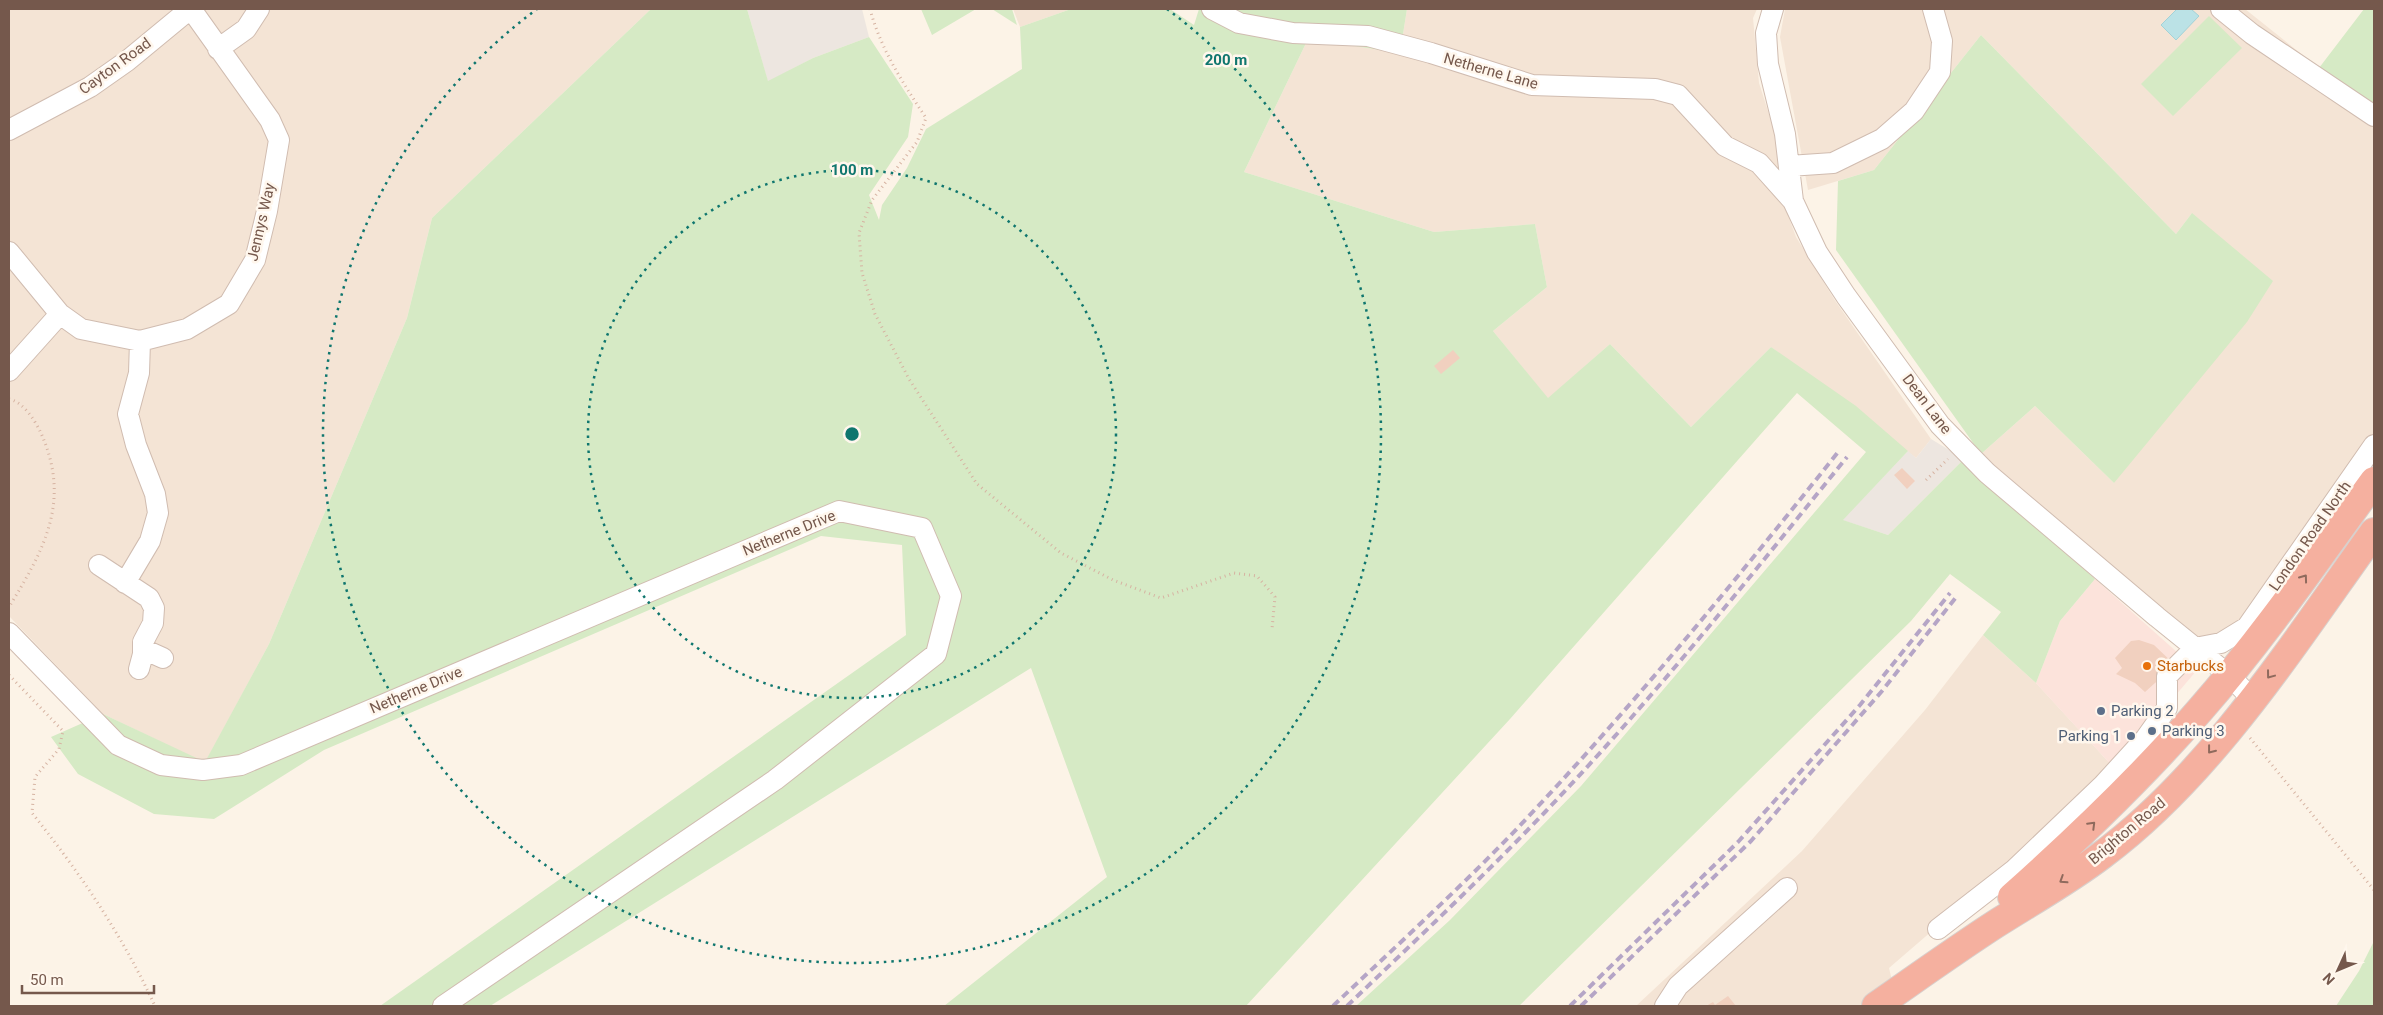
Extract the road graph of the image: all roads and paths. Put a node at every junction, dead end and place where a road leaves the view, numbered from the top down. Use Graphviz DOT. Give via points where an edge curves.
graph roads {
  1 [pos="190,9"];
  2 [pos="259,9"];
  3 [pos="870,9"];
  4 [pos="1212,9"];
  5 [pos="1773,9"];
  6 [pos="1933,9"];
  7 [pos="2220,9"];
  8 [pos="218,49"];
  9 [pos="2374,116"];
  10 [pos="9,130"];
  11 [pos="1788,166"];
  12 [pos="1793,201"];
  13 [pos="9,252"];
  14 [pos="60,314"];
  15 [pos="140,341"];
  16 [pos="9,371"];
  17 [pos="9,399"];
  18 [pos="2374,445"];
  19 [pos="1960,446"];
  20 [pos="1926,480"];
  21 [pos="2374,481"];
  22 [pos="2374,532"];
  23 [pos="99,565"];
  24 [pos="125,583"];
  25 [pos="9,607"];
  26 [pos="2275,617"];
  27 [pos="2247,627"];
  28 [pos="1272,629"];
  29 [pos="9,634"];
  30 [pos="2195,648"];
  31 [pos="142,649"];
  32 [pos="162,658"];
  33 [pos="139,670"];
  34 [pos="9,675"];
  35 [pos="2230,676"];
  36 [pos="2252,699"];
  37 [pos="2233,722"];
  38 [pos="2116,786"];
  39 [pos="1787,888"];
  40 [pos="2374,890"];
  41 [pos="1945,941"];
  42 [pos="155,1006"];
  43 [pos="443,1006"];
  44 [pos="1665,1006"];
  45 [pos="1876,1006"];
  1 -- 8 [label="street, Jennys Way"];
  1 -- 10 [label="street, Cayton Road" via="90,88"];
  2 -- 8 [label="street" via="246,29"];
  3 -- 28 [label="path" via="877,35 926,118 917,142 872,200 859,233 862,273 875,314 919,396 977,484 1061,553 1113,580 1161,598 1234,573 1257,576 1275,597"];
  4 -- 12 [label="street, Netherne Lane" via="1239,23 1293,33 1368,36 1532,85 1655,89 1678,95 1725,146 1759,163"];
  5 -- 11 [label="street, Dean Lane" via="1766,33 1768,64 1785,134"];
  6 -- 11 [label="street" via="1942,41 1940,72 1914,111 1882,139 1834,163"];
  7 -- 9 [label="street"];
  8 -- 15 [label="street, Jennys Way" via="287,138 255,260 229,304 187,329"];
  11 -- 12 [label="street, Dean Lane"];
  12 -- 19 [label="street, Dean Lane" via="1817,252 1846,296 1940,425"];
  13 -- 14 [label="street, Jennys Way"];
  14 -- 15 [label="street, Jennys Way" via="81,329"];
  14 -- 16 [label="street"];
  15 -- 24 [label="street" via="139,373 128,414 155,494 158,513 150,541"];
  17 -- 25 [label="path" via="24,409 38,426 51,458 56,492 46,536"];
  18 -- 27 [label="street, London Road North"];
  19 -- 20 [label="path"];
  19 -- 30 [label="street, Dean Lane"];
  26 -- 21 [label="highway, London Road North, one-way"];
  22 -- 36 [label="highway, one-way"];
  23 -- 24 [label="street"];
  24 -- 31 [label="street" via="149,598 154,608 153,623 142,642"];
  26 -- 27 [label="street, London Road North"];
  26 -- 35 [label="highway, London Road North"];
  27 -- 30 [label="street, London Road North" via="2221,643"];
  29 -- 43 [label="street, Netherne Drive" via="118,745 161,766 203,770 241,765 840,511 922,528 951,596 936,654 775,780"];
  30 -- 35 [label="street, Dean Lane"];
  30 -- 38 [label="street, Brighton Road" via="2167,676 2167,708"];
  31 -- 32 [label="street"];
  31 -- 33 [label="street"];
  34 -- 42 [label="path" via="63,731 59,749 35,777 32,813 108,917"];
  35 -- 36 [label="street, Dean Lane"];
  35 -- 38 [label="highway, Brighton Road" via="2170,745"];
  36 -- 37 [label="highway, Brighton Road"];
  37 -- 40 [label="path" via="2252,740"];
  37 -- 41 [label="highway, Brighton Road, one-way" via="2190,775 2102,856"];
  38 -- 41 [label="highway, Brighton Road" via="2080,836"];
  39 -- 44 [label="street" via="1678,986"];
  41 -- 45 [label="highway, Brighton Road"];
}
